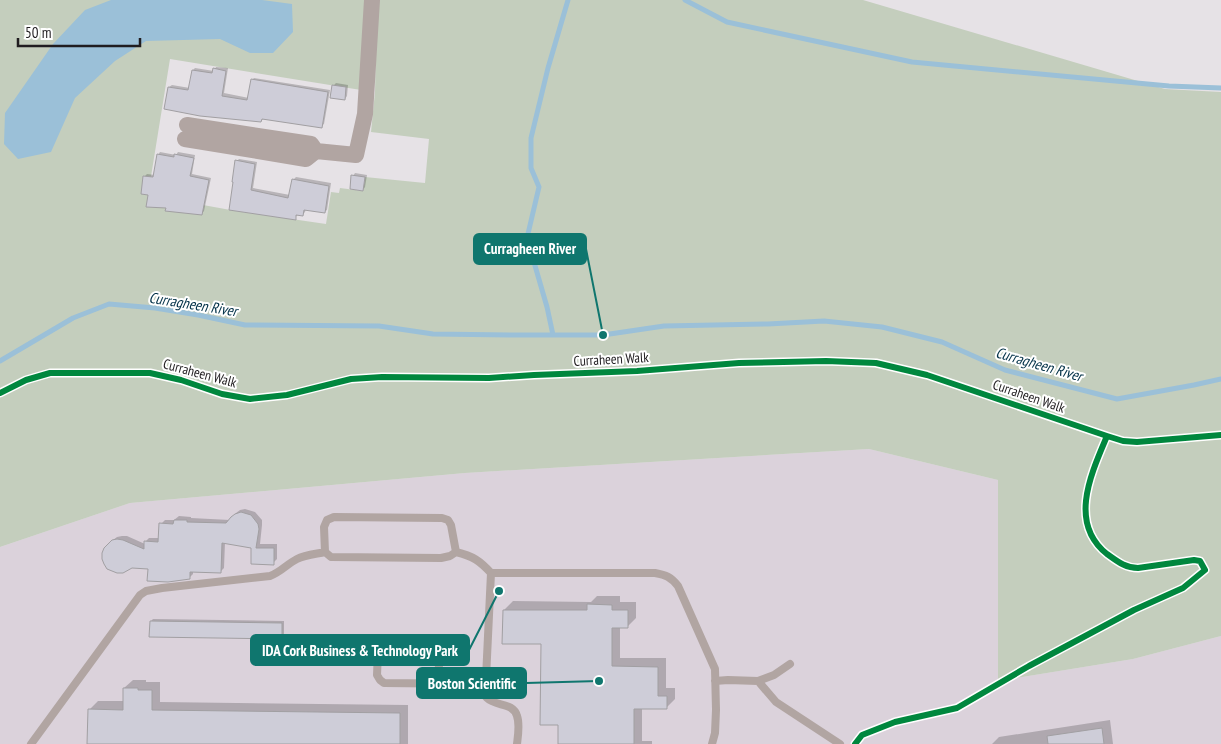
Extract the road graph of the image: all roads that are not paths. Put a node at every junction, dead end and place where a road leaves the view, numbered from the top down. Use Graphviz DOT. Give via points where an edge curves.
graph roads {
  1 [pos="372,0"];
  2 [pos="186,132"];
  3 [pos="325,552"];
  4 [pos="456,552"];
  5 [pos="491,573"];
  6 [pos="790,664"];
  7 [pos="758,680"];
  8 [pos="715,681"];
  9 [pos="439,684"];
  10 [pos="478,684"];
  11 [pos="31,744"];
  12 [pos="518,744"];
  13 [pos="712,744"];
  14 [pos="840,744"];
  1 -- 2 [label="street" via="364,114 356,155 316,151 310,144"];
  3 -- 4 [label="lane" via="331,558 441,558"];
  3 -- 4 [label="lane" via="324,527 327,520 334,517 442,518 451,525"];
  3 -- 11 [label="lane" via="299,558 270,576 146,591"];
  4 -- 5 [label="lane" via="482,562"];
  5 -- 8 [label="lane" via="655,572 666,575 678,586 715,669"];
  5 -- 10 [label="lane" via="486,678"];
  6 -- 7 [label="lane" via="774,675"];
  7 -- 8 [label="lane"];
  7 -- 14 [label="lane" via="776,702"];
  8 -- 13 [label="lane"];
  9 -- 9 [label="lane" via="438,652 431,644 385,643 380,647 377,675 384,683"];
  9 -- 10 [label="lane"];
  10 -- 12 [label="lane" via="495,704 514,710 518,717"];
}
